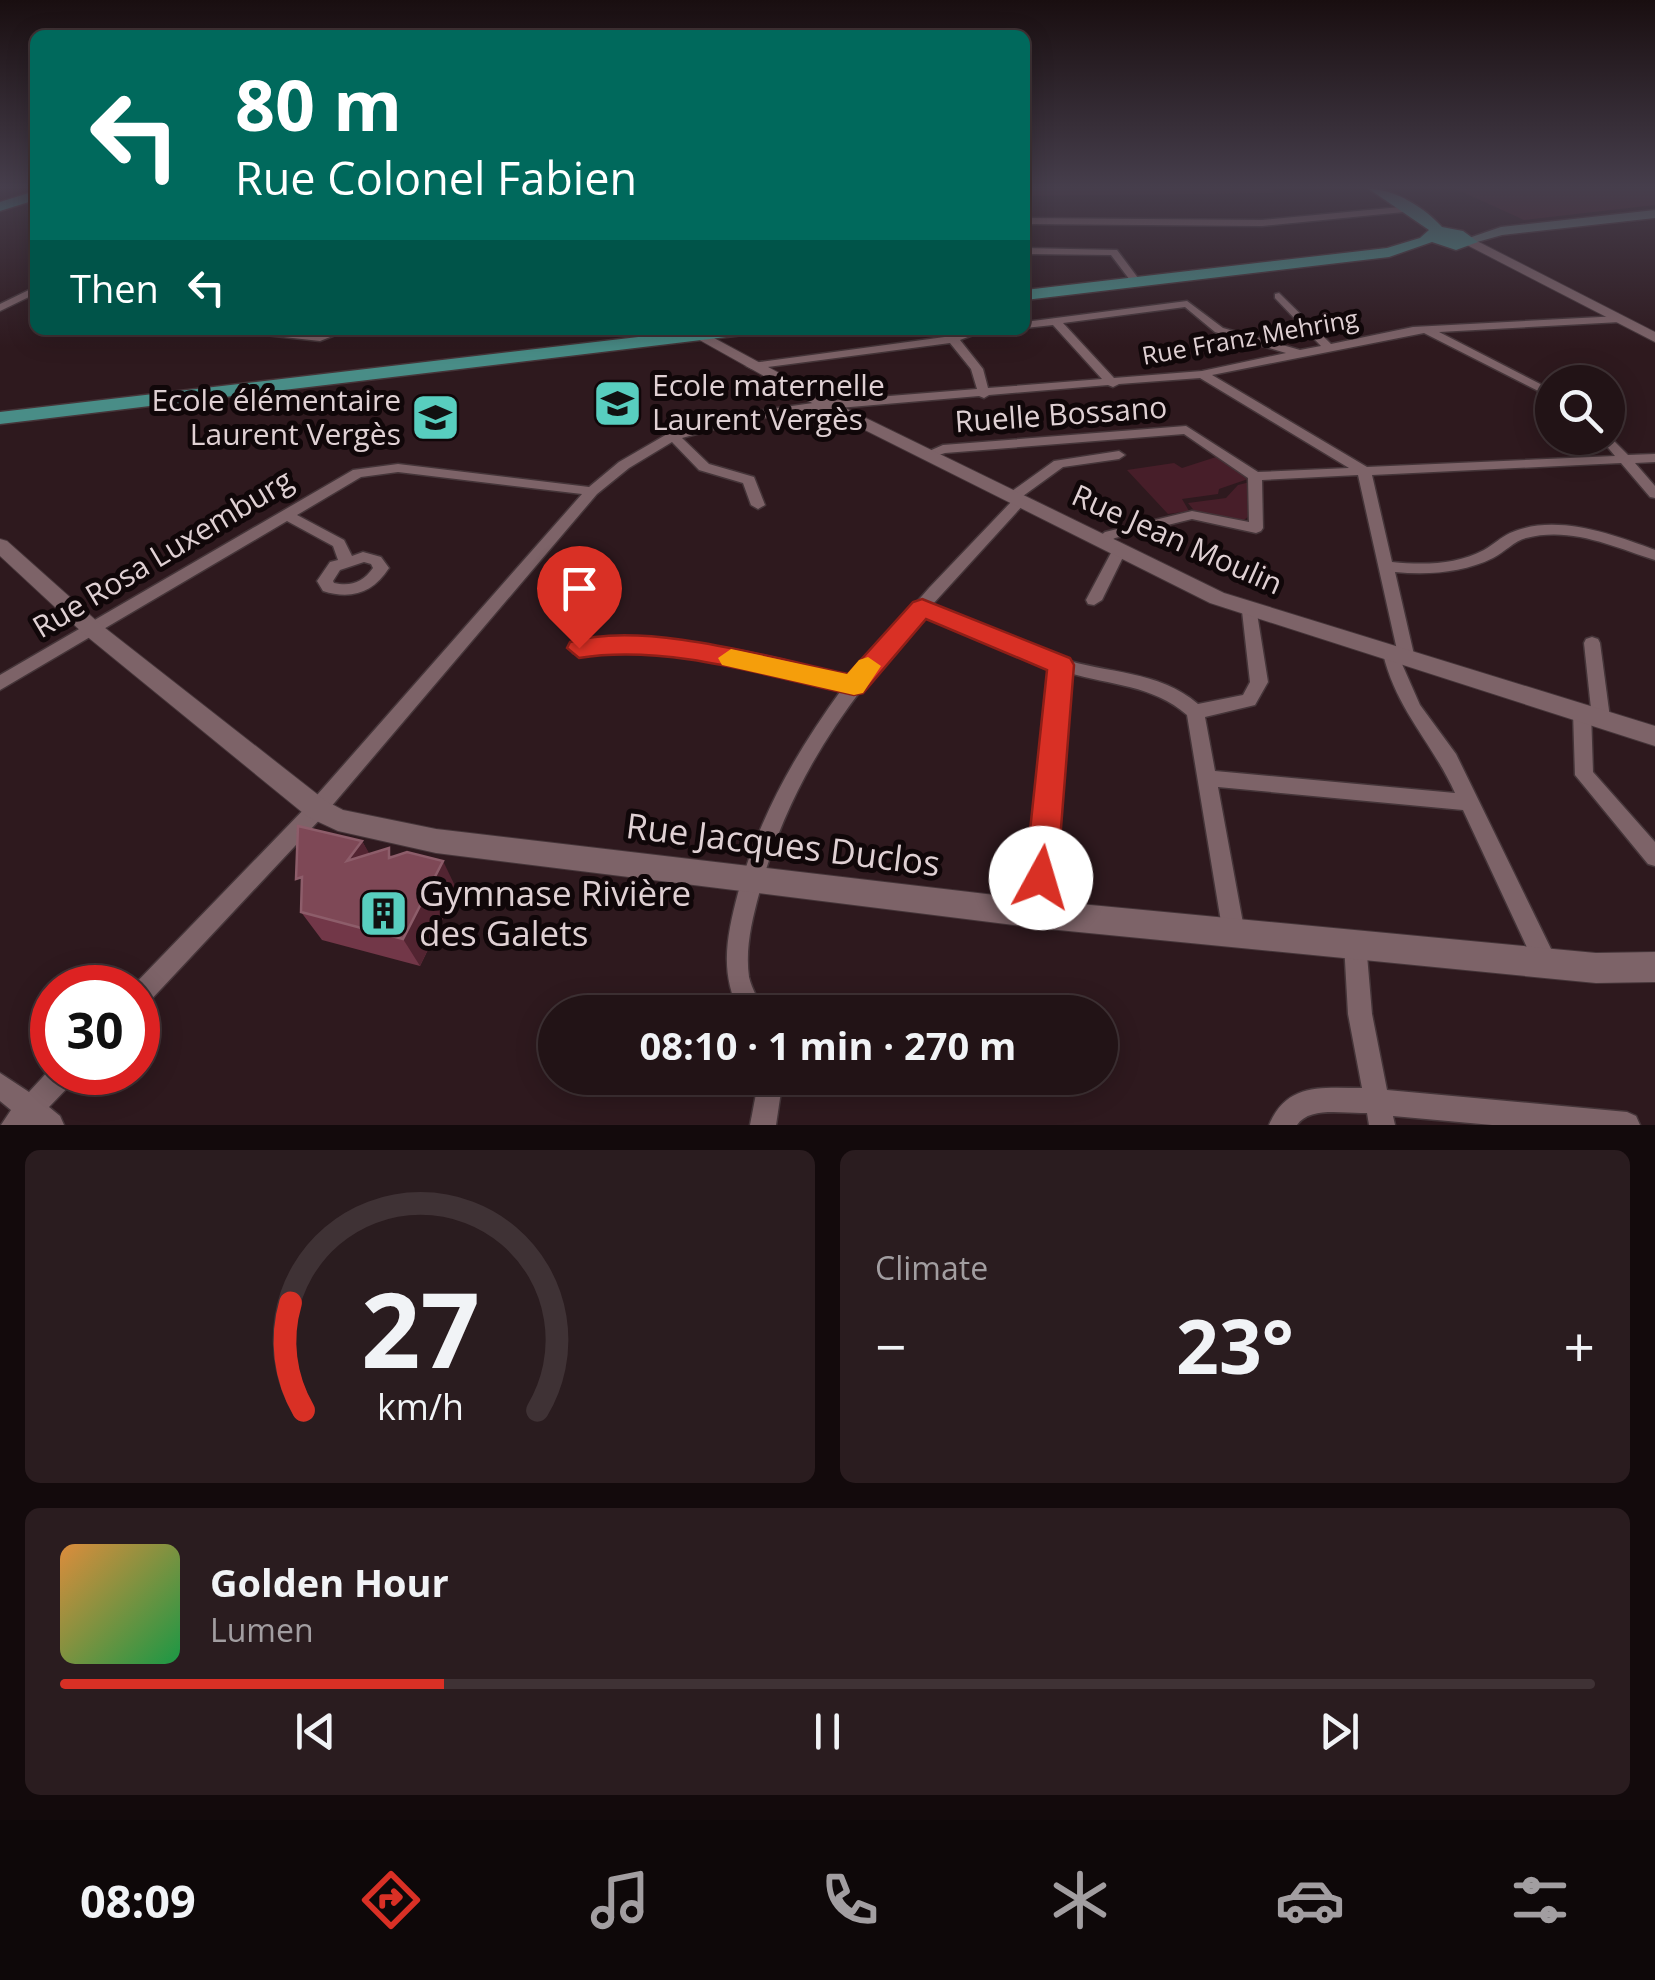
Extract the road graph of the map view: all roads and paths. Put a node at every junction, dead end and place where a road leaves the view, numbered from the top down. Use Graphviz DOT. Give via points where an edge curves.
graph roads {
  1 [pos="1415,242"];
  2 [pos="1453,242"];
  3 [pos="1466,242"];
  4 [pos="1030,250"];
  5 [pos="1389,252"];
  6 [pos="1136,282"];
  7 [pos="30,293"];
  8 [pos="1030,294"];
  9 [pos="1279,296"];
  10 [pos="0,308"];
  11 [pos="1620,319"];
  12 [pos="1055,321"];
  13 [pos="1030,324"];
  14 [pos="1426,329"];
  15 [pos="290,335"];
  16 [pos="326,335"];
  17 [pos="685,335"];
  18 [pos="705,335"];
  19 [pos="965,335"];
  20 [pos="1655,338"];
  21 [pos="953,339"];
  22 [pos="1326,346"];
  23 [pos="1298,353"];
  24 [pos="752,366"];
  25 [pos="1202,374"];
  26 [pos="1113,384"];
  27 [pos="1535,385"];
  28 [pos="984,394"];
  29 [pos="827,405"];
  30 [pos="0,418"];
  31 [pos="673,436"];
  32 [pos="926,455"];
  33 [pos="1119,455"];
  34 [pos="1621,455"];
  35 [pos="1655,458"];
  36 [pos="1626,460"];
  37 [pos="1364,471"];
  38 [pos="1255,476"];
  39 [pos="592,491"];
  40 [pos="1655,494"];
  41 [pos="1016,499"];
  42 [pos="758,505"];
  43 [pos="286,516"];
  44 [pos="0,545"];
  45 [pos="1110,546"];
  46 [pos="1655,555"];
  47 [pos="346,560"];
  48 [pos="1386,566"];
  49 [pos="1094,600"];
  50 [pos="922,608"];
  51 [pos="1250,611"];
  52 [pos="92,630"];
  53 [pos="1592,642"];
  54 [pos="579,648"];
  55 [pos="1399,657"];
  56 [pos="1061,665"];
  57 [pos="0,683"];
  58 [pos="854,686"];
  59 [pos="1195,712"];
  60 [pos="1591,715"];
  61 [pos="1655,736"];
  62 [pos="1207,778"];
  63 [pos="1466,802"];
  64 [pos="317,809"];
  65 [pos="1655,857"];
  66 [pos="751,877"];
  67 [pos="1038,914"];
  68 [pos="1234,934"];
  69 [pos="1356,943"];
  70 [pos="1546,963"];
  71 [pos="1655,967"];
  72 [pos="160,974"];
  73 [pos="743,995"];
  74 [pos="0,1085"];
  75 [pos="43,1095"];
  76 [pos="769,1095"];
  77 [pos="1379,1113"];
  78 [pos="21,1118"];
  79 [pos="51,1125"];
  80 [pos="763,1125"];
  81 [pos="1282,1125"];
  82 [pos="1627,1125"];
  1 -- 5 [label="main road"];
  2 -- 5 [label="main road"];
  3 -- 11 [label="street"];
  4 -- 6 [label="street" via="1114,252"];
  5 -- 6 [label="main road"];
  6 -- 8 [label="main road"];
  7 -- 10 [label="street"];
  9 -- 22 [label="street"];
  11 -- 14 [label="street, Rue Franz Mehring"];
  11 -- 20 [label="street"];
  12 -- 13 [label="street"];
  12 -- 23 [label="street" via="1186,304 1220,330"];
  12 -- 26 [label="street"];
  14 -- 22 [label="street, Rue Franz Mehring"];
  14 -- 27 [label="street"];
  15 -- 16 [label="street"];
  17 -- 30 [label="main road"];
  18 -- 24 [label="street, Rue Jean Moulin"];
  19 -- 21 [label="street"];
  21 -- 24 [label="street"];
  21 -- 28 [label="street" via="977,369"];
  22 -- 23 [label="street, Rue Franz Mehring"];
  23 -- 25 [label="street, Rue Franz Mehring"];
  24 -- 29 [label="street, Rue Jean Moulin"];
  25 -- 26 [label="street, Rue Franz Mehring"];
  25 -- 37 [label="street"];
  26 -- 28 [label="street, Rue Franz Mehring"];
  28 -- 29 [label="street, Rue Franz Mehring"];
  29 -- 31 [label="street, Rue Franz Mehring" via="712,423"];
  29 -- 32 [label="street, Rue Jean Moulin"];
  31 -- 39 [label="street, Rue Franz Mehring"];
  31 -- 42 [label="street" via="704,467 749,480"];
  32 -- 38 [label="street, Ruelle Bossano" via="1186,430"];
  32 -- 41 [label="street, Rue Jean Moulin"];
  33 -- 41 [label="street" via="1059,464"];
  34 -- 36 [label="street"];
  35 -- 36 [label="street"];
  36 -- 37 [label="street"];
  36 -- 40 [label="street"];
  37 -- 38 [label="street"];
  37 -- 48 [label="street"];
  38 -- 45 [label="street" via="1256,528 1192,516 1110,535"];
  39 -- 43 [label="street, Rue Rosa Luxemburg" via="383,468 346,478"];
  39 -- 64 [label="street, Rue Franz Mehring"];
  41 -- 45 [label="street, Rue Jean Moulin"];
  41 -- 50 [label="street"];
  43 -- 47 [label="street" via="338,543"];
  43 -- 52 [label="street, Rue Rosa Luxemburg"];
  44 -- 52 [label="street, Rue Jacques Duclos"];
  45 -- 49 [label="street"];
  45 -- 51 [label="street, Rue Jean Moulin"];
  46 -- 48 [label="street" via="1592,534 1533,533 1455,565"];
  48 -- 55 [label="street"];
  50 -- 56 [label="street"];
  50 -- 58 [label="street"];
  51 -- 55 [label="street, Rue Jean Moulin"];
  51 -- 59 [label="street" via="1259,682 1249,700"];
  52 -- 57 [label="street, Rue Rosa Luxemburg"];
  52 -- 64 [label="street, Rue Jacques Duclos"];
  53 -- 60 [label="street"];
  54 -- 58 [label="street" via="612,644 716,655"];
  55 -- 60 [label="street, Rue Jean Moulin"];
  55 -- 63 [label="street" via="1396,678 1425,732 1450,760"];
  56 -- 59 [label="street" via="1160,688"];
  56 -- 67 [label="street"];
  58 -- 66 [label="street" via="776,804"];
  59 -- 62 [label="street"];
  60 -- 61 [label="street, Rue Jean Moulin"];
  60 -- 65 [label="street" via="1584,775"];
  62 -- 63 [label="street"];
  62 -- 68 [label="street"];
  63 -- 70 [label="street"];
  64 -- 66 [label="street, Rue Jacques Duclos" via="338,820 426,839"];
  64 -- 72 [label="street, Rue Franz Mehring"];
  66 -- 67 [label="street, Rue Jacques Duclos"];
  66 -- 73 [label="street" via="734,956"];
  67 -- 68 [label="street, Rue Jacques Duclos"];
  68 -- 69 [label="street, Rue Jacques Duclos"];
  69 -- 70 [label="street, Rue Jacques Duclos"];
  69 -- 77 [label="street" via="1360,1014"];
  70 -- 71 [label="street, Rue Jacques Duclos"];
  74 -- 78 [label="street"];
  75 -- 78 [label="street"];
  76 -- 80 [label="street"];
  77 -- 81 [label="street" via="1310,1101 1292,1109"];
  77 -- 82 [label="street"];
  78 -- 79 [label="street"];
}
